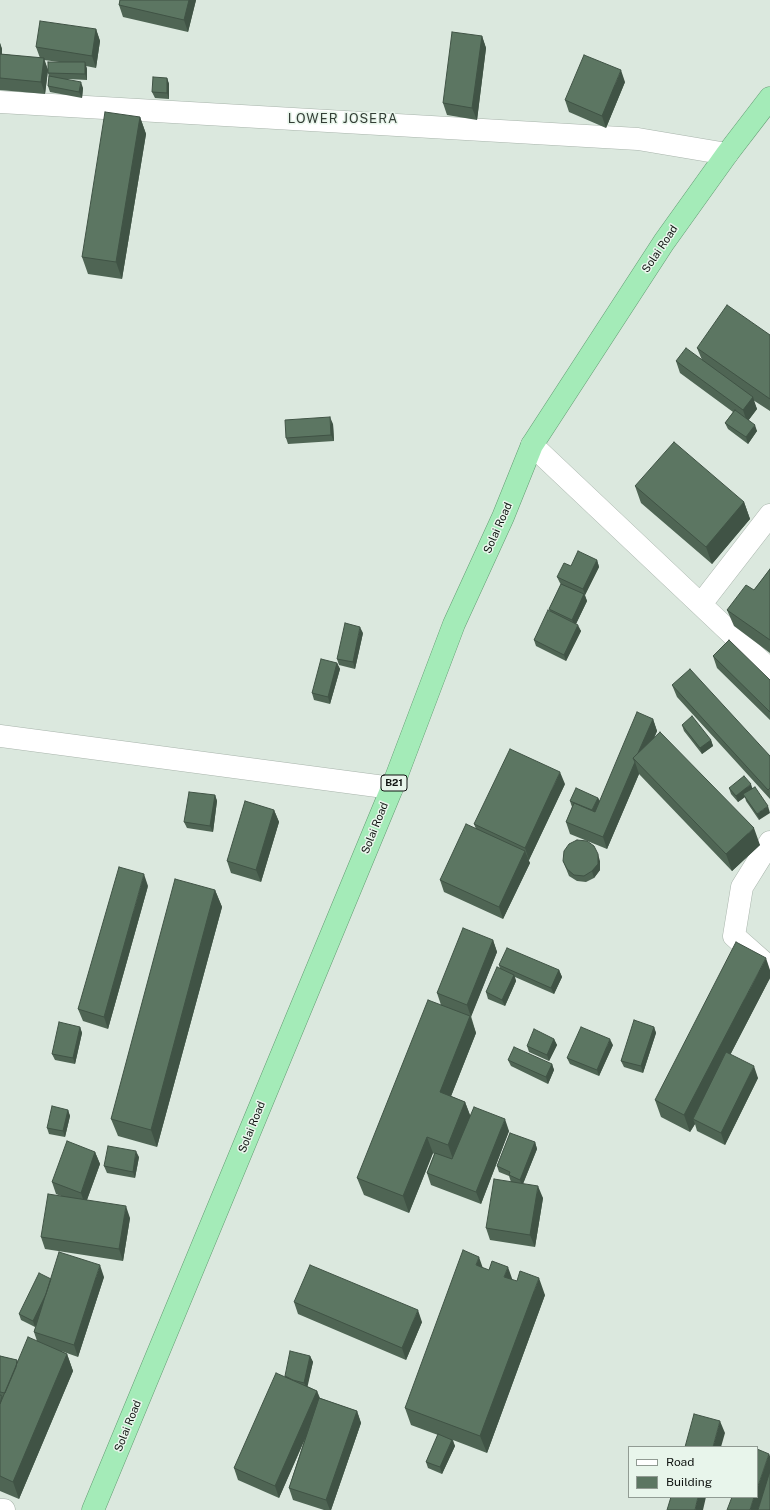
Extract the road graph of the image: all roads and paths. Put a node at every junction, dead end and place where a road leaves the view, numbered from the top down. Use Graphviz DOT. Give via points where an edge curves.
graph roads {
  1 [pos="770,98"];
  2 [pos="0,102"];
  3 [pos="727,154"];
  4 [pos="532,445"];
  5 [pos="770,515"];
  6 [pos="701,604"];
  7 [pos="770,670"];
  8 [pos="0,736"];
  9 [pos="392,788"];
  10 [pos="770,842"];
  11 [pos="770,968"];
  12 [pos="0,1510"];
  13 [pos="4,1510"];
  14 [pos="93,1510"];
  1 -- 3 [label="highway, Solai Road / B21"];
  2 -- 3 [label="street" via="638,139"];
  3 -- 4 [label="highway, Solai Road / B21" via="664,242"];
  4 -- 6 [label="street"];
  4 -- 9 [label="highway, Solai Road / B21" via="504,517 454,624"];
  5 -- 6 [label="street"];
  6 -- 7 [label="street"];
  8 -- 9 [label="street"];
  9 -- 14 [label="highway, Solai Road / B21"];
  10 -- 11 [label="street" via="742,887 734,936"];
  12 -- 13 [label="street"];
}
